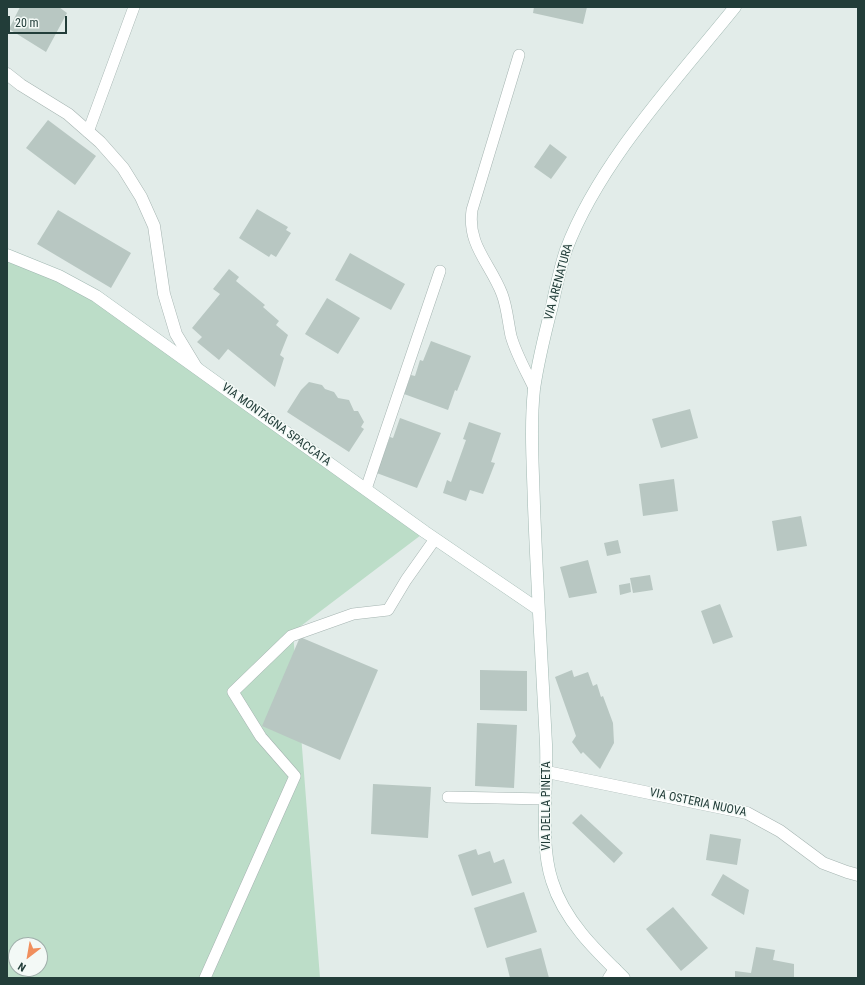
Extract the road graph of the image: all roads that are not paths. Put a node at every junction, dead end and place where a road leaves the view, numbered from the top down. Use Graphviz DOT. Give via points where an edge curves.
graph roads {
  1 [pos="134,7"];
  2 [pos="735,7"];
  3 [pos="519,55"];
  4 [pos="7,74"];
  5 [pos="88,132"];
  6 [pos="7,255"];
  7 [pos="440,271"];
  8 [pos="196,367"];
  9 [pos="534,388"];
  10 [pos="366,489"];
  11 [pos="435,539"];
  12 [pos="538,609"];
  13 [pos="547,772"];
  14 [pos="448,796"];
  15 [pos="546,798"];
  16 [pos="858,875"];
  17 [pos="612,974"];
  18 [pos="205,978"];
  19 [pos="624,978"];
  1 -- 5 [label="lane"];
  2 -- 9 [label="street, VIA ARENATURA" via="627,143 583,213 560,271"];
  3 -- 9 [label="lane" via="472,210 471,225 479,251 502,294 514,346"];
  4 -- 5 [label="street" via="68,114"];
  5 -- 8 [label="street" via="123,168 141,197 154,226 164,294 176,334"];
  6 -- 8 [label="street, VIA MONTAGNA SPACCATA" via="82,288"];
  7 -- 10 [label="lane"];
  8 -- 10 [label="street, VIA MONTAGNA SPACCATA"];
  9 -- 12 [label="street, VIA ARENATURA" via="532,432"];
  10 -- 11 [label="street, VIA MONTAGNA SPACCATA"];
  11 -- 12 [label="street, VIA MONTAGNA SPACCATA"];
  11 -- 18 [label="lane" via="388,610 353,614 291,636 234,692 261,736 295,776"];
  12 -- 13 [label="street, VIA DELLA PINETA"];
  13 -- 15 [label="street, VIA DELLA PINETA"];
  13 -- 16 [label="street, VIA OSTERIA NUOVA" via="748,813 774,826 823,863"];
  14 -- 15 [label="lane"];
  15 -- 17 [label="street, VIA DELLA PINETA" via="546,851 555,891 560,902"];
  17 -- 19 [label="street, VIA DELLA PINETA"];
}
